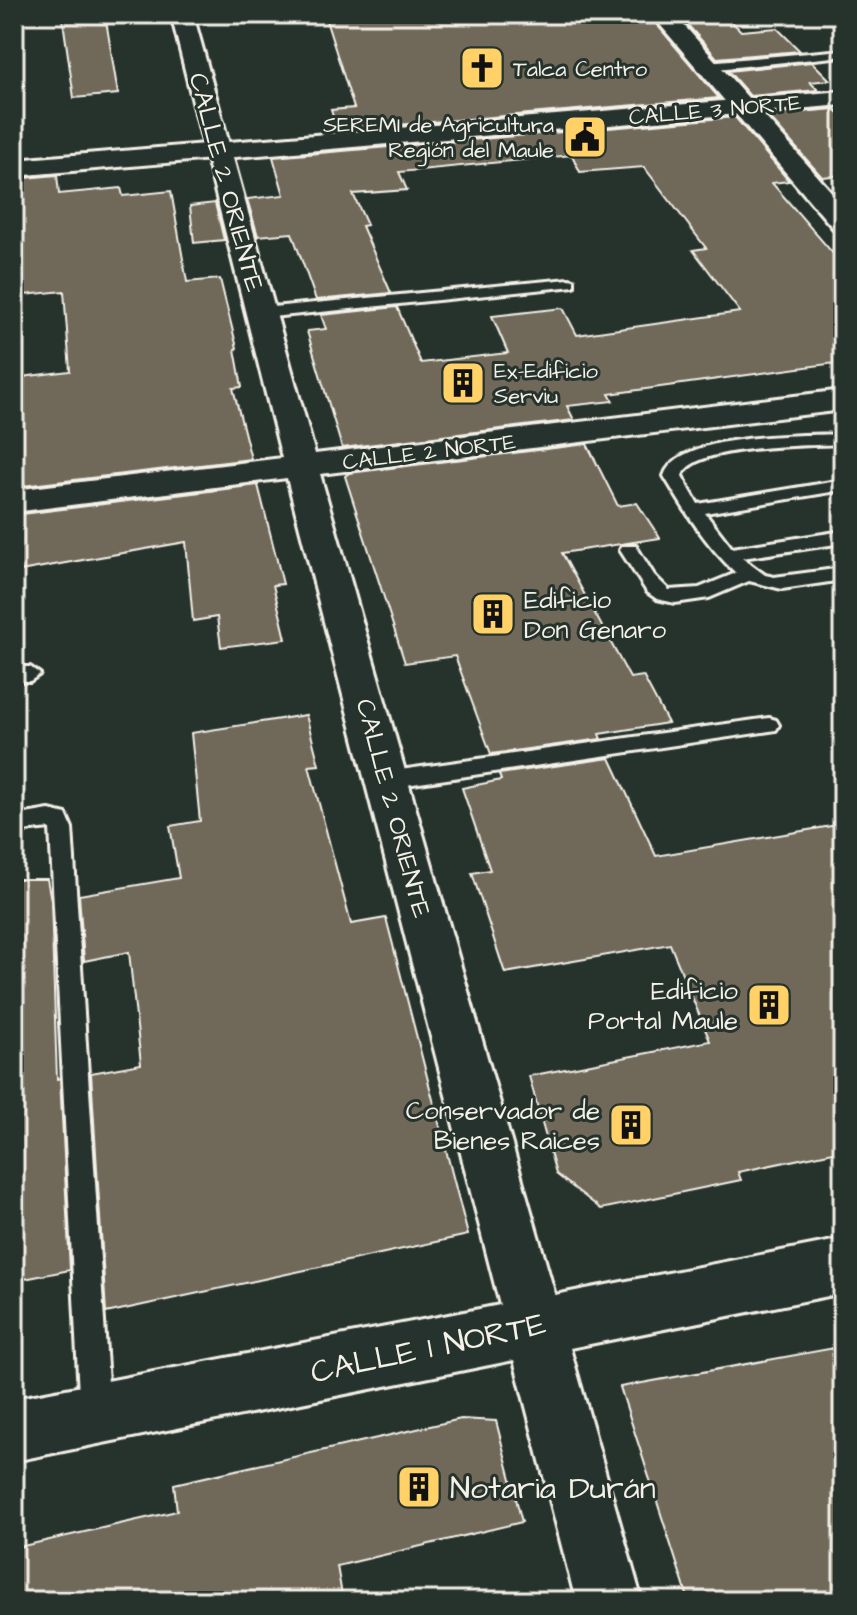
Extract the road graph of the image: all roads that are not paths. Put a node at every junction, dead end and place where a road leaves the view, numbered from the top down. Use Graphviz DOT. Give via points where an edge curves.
graph roads {
  1 [pos="182,14"];
  2 [pos="662,14"];
  3 [pos="843,53"];
  4 [pos="707,66"];
  5 [pos="843,98"];
  6 [pos="742,107"];
  7 [pos="221,152"];
  8 [pos="14,168"];
  9 [pos="843,222"];
  10 [pos="569,283"];
  11 [pos="262,313"];
  12 [pos="838,406"];
  13 [pos="843,439"];
  14 [pos="301,467"];
  15 [pos="843,485"];
  16 [pos="14,501"];
  17 [pos="692,510"];
  18 [pos="843,537"];
  19 [pos="629,550"];
  20 [pos="727,554"];
  21 [pos="750,573"];
  22 [pos="843,574"];
  23 [pos="769,725"];
  24 [pos="386,780"];
  25 [pos="14,824"];
  26 [pos="843,1266"];
  27 [pos="534,1325"];
  28 [pos="95,1415"];
  29 [pos="14,1430"];
  30 [pos="609,1601"];
  1 -- 7 [label="street, CALLE 2 ORIENTE"];
  2 -- 4 [label="street"];
  3 -- 4 [label="lane"];
  4 -- 6 [label="street"];
  5 -- 6 [label="street, CALLE 3 NORTE"];
  6 -- 7 [label="street, CALLE 3 NORTE"];
  6 -- 9 [label="street"];
  7 -- 8 [label="street, CALLE 3 NORTE"];
  7 -- 11 [label="street, CALLE 2 ORIENTE"];
  10 -- 11 [label="lane"];
  11 -- 14 [label="street, CALLE 2 ORIENTE"];
  12 -- 14 [label="street, CALLE 2 NORTE"];
  13 -- 17 [label="lane" via="695,453 678,463 673,476"];
  14 -- 16 [label="street, CALLE 2 NORTE"];
  14 -- 24 [label="street, CALLE 2 ORIENTE"];
  15 -- 17 [label="lane"];
  17 -- 20 [label="lane"];
  18 -- 20 [label="lane"];
  19 -- 21 [label="lane" via="656,591 670,597 708,593"];
  20 -- 21 [label="lane"];
  21 -- 22 [label="lane" via="772,583"];
  23 -- 24 [label="lane"];
  24 -- 27 [label="street, CALLE 2 ORIENTE"];
  25 -- 28 [label="lane" via="49,818 58,820 61,828"];
  26 -- 27 [label="street, CALLE 1 NORTE"];
  27 -- 28 [label="street, CALLE 1 NORTE"];
  27 -- 30 [label="street, CALLE 2 ORIENTE"];
  28 -- 29 [label="street, CALLE 1 NORTE"];
}
